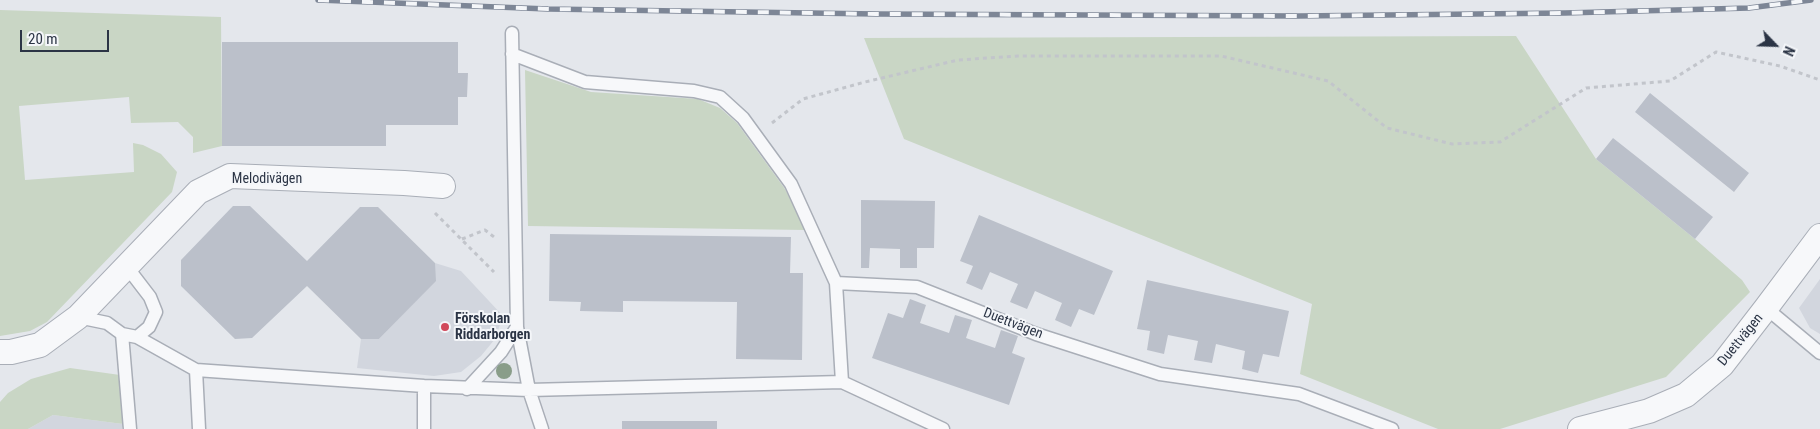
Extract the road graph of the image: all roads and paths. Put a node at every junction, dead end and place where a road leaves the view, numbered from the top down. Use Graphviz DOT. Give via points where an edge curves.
graph roads {
  1 [pos="512,33"];
  2 [pos="512,54"];
  3 [pos="1820,80"];
  4 [pos="756,135"];
  5 [pos="404,183"];
  6 [pos="442,186"];
  7 [pos="1820,236"];
  8 [pos="461,239"];
  9 [pos="515,255"];
  10 [pos="127,267"];
  11 [pos="836,283"];
  12 [pos="517,296"];
  13 [pos="1766,308"];
  14 [pos="78,317"];
  15 [pos="518,327"];
  16 [pos="122,334"];
  17 [pos="137,337"];
  18 [pos="0,352"];
  19 [pos="1820,353"];
  20 [pos="196,370"];
  21 [pos="842,382"];
  22 [pos="424,386"];
  23 [pos="467,389"];
  24 [pos="529,390"];
  25 [pos="130,429"];
  26 [pos="199,429"];
  27 [pos="424,429"];
  28 [pos="542,429"];
  29 [pos="943,429"];
  30 [pos="1392,429"];
  31 [pos="1580,429"];
  1 -- 2 [label="lane"];
  2 -- 4 [label="lane" via="585,82 694,90 720,97"];
  2 -- 9 [label="lane"];
  3 -- 4 [label="path" via="1780,66 1716,52 1670,81 1586,88 1500,142 1452,144 1387,128 1328,81 1222,56 1018,56 958,60 803,99"];
  4 -- 11 [label="lane" via="791,184"];
  5 -- 6 [label="street, Melodivägen"];
  5 -- 8 [label="path"];
  5 -- 10 [label="street, Melodivägen" via="230,176 198,192"];
  7 -- 13 [label="street, Duettvägen"];
  8 -- 9 [label="path" via="485,230"];
  8 -- 12 [label="path"];
  9 -- 12 [label="lane"];
  10 -- 14 [label="street, Melodivägen"];
  10 -- 17 [label="lane" via="150,297 156,312 149,327"];
  11 -- 21 [label="lane"];
  11 -- 30 [label="lane, Duettvägen" via="917,287 1036,334 1160,374 1299,394"];
  12 -- 15 [label="lane"];
  13 -- 19 [label="lane, Duettvägen"];
  13 -- 31 [label="street, Duettvägen" via="1722,365 1686,394 1649,411"];
  14 -- 16 [label="lane" via="107,323"];
  14 -- 18 [label="street, Melodivägen" via="40,345"];
  15 -- 23 [label="lane" via="501,352"];
  15 -- 24 [label="lane"];
  16 -- 17 [label="lane"];
  16 -- 25 [label="lane"];
  17 -- 20 [label="lane"];
  20 -- 22 [label="lane"];
  20 -- 26 [label="lane"];
  21 -- 24 [label="lane"];
  21 -- 29 [label="lane"];
  22 -- 23 [label="lane"];
  22 -- 27 [label="lane"];
  23 -- 24 [label="lane"];
  24 -- 28 [label="lane"];
}
